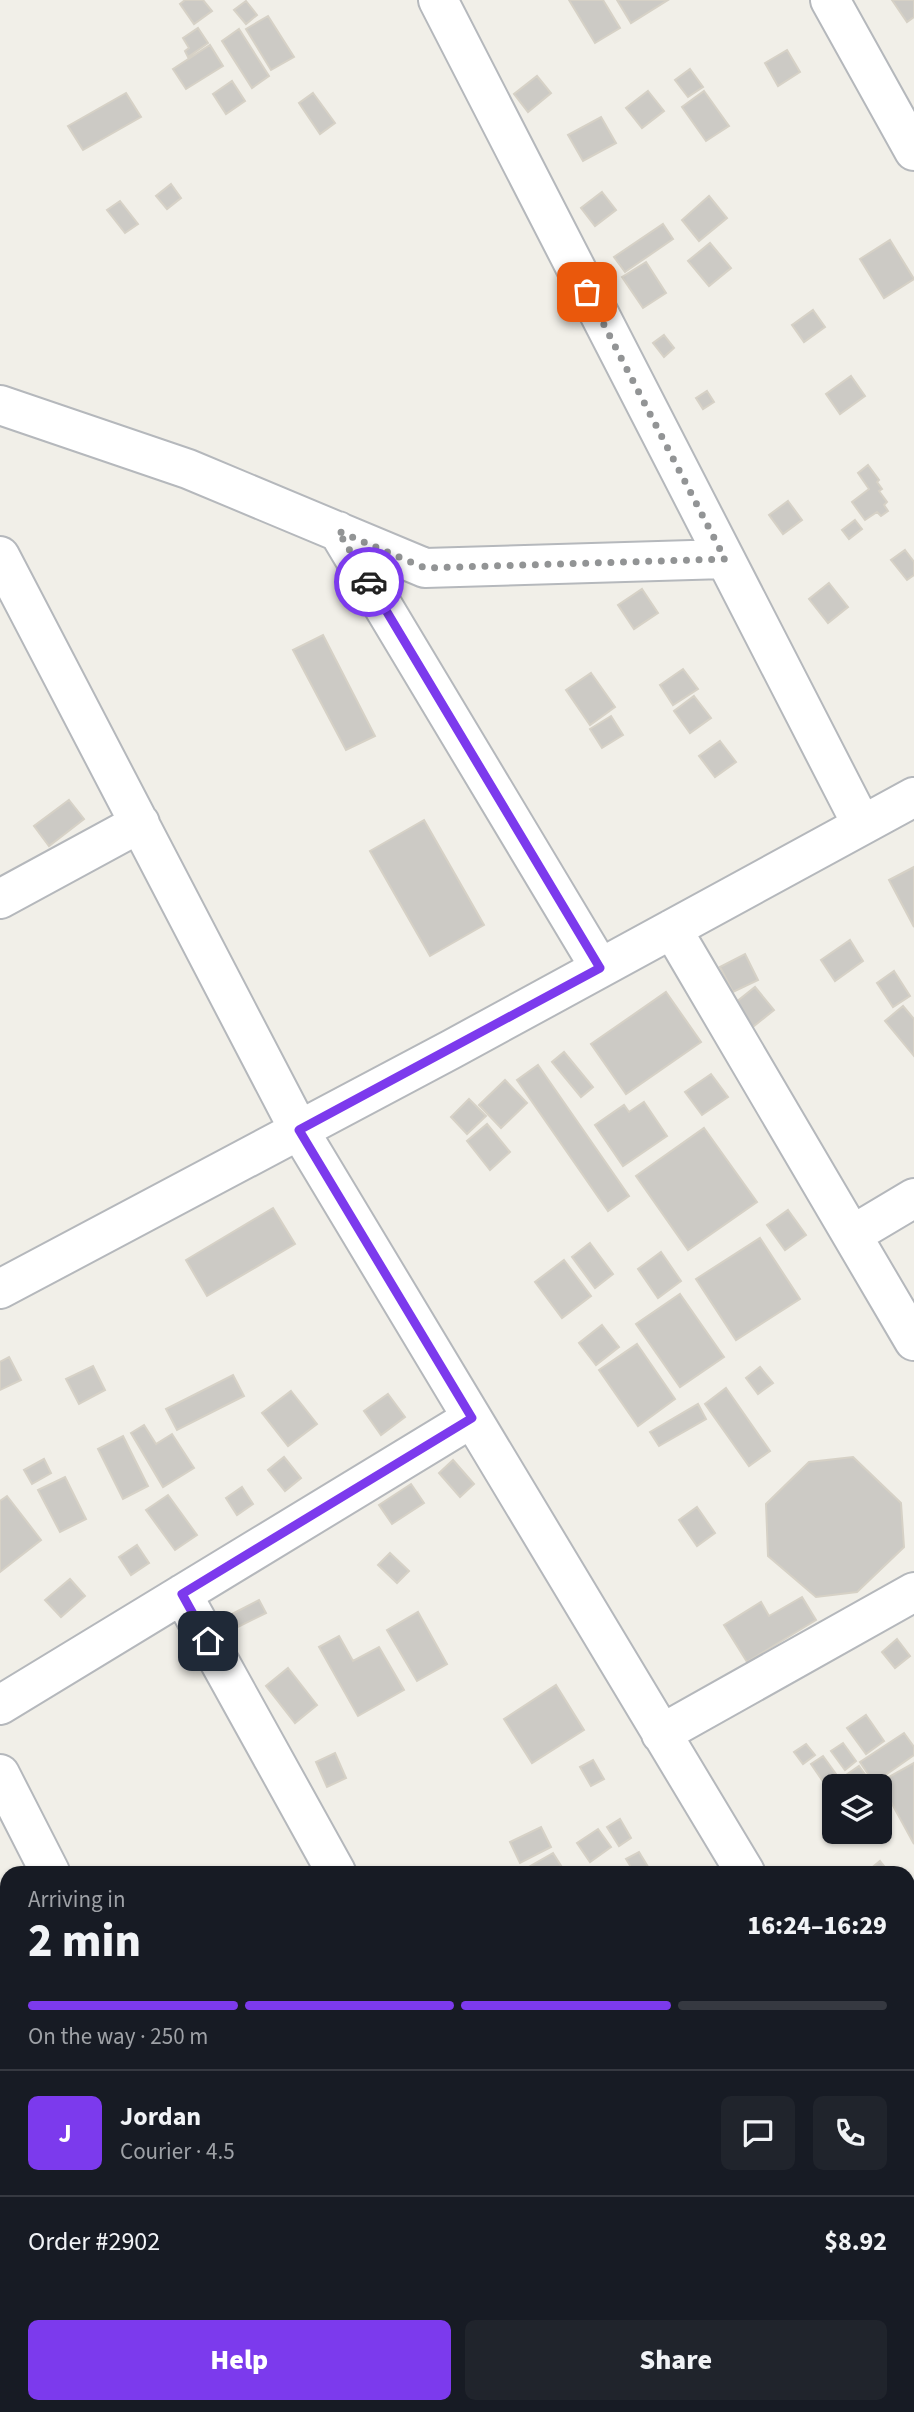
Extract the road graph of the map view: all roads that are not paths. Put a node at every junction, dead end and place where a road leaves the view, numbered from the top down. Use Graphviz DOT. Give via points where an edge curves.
graph roads {
  1 [pos="438,0"];
  2 [pos="830,0"];
  3 [pos="914,151"];
  4 [pos="0,405"];
  5 [pos="338,531"];
  6 [pos="0,557"];
  7 [pos="725,559"];
  8 [pos="914,797"];
  9 [pos="139,823"];
  10 [pos="862,825"];
  11 [pos="0,899"];
  12 [pos="672,929"];
  13 [pos="600,968"];
  14 [pos="299,1130"];
  15 [pos="914,1198"];
  16 [pos="852,1235"];
  17 [pos="0,1289"];
  18 [pos="914,1341"];
  19 [pos="472,1418"];
  20 [pos="914,1592"];
  21 [pos="182,1594"];
  22 [pos="0,1705"];
  23 [pos="662,1734"];
  24 [pos="0,1774"];
  25 [pos="47,1866"];
  26 [pos="333,1866"];
  27 [pos="741,1866"];
  1 -- 7 [label="street"];
  2 -- 3 [label="street"];
  4 -- 5 [label="street" via="188,469"];
  5 -- 7 [label="street" via="425,568"];
  5 -- 13 [label="street"];
  6 -- 9 [label="street"];
  7 -- 10 [label="street"];
  8 -- 10 [label="street"];
  9 -- 11 [label="street"];
  9 -- 14 [label="street"];
  10 -- 12 [label="street"];
  12 -- 13 [label="street"];
  12 -- 16 [label="street"];
  13 -- 14 [label="street"];
  14 -- 17 [label="street"];
  14 -- 19 [label="street"];
  15 -- 16 [label="street"];
  16 -- 18 [label="street"];
  19 -- 21 [label="street"];
  19 -- 23 [label="street"];
  20 -- 23 [label="street"];
  21 -- 22 [label="street"];
  21 -- 26 [label="street"];
  23 -- 27 [label="street"];
  24 -- 25 [label="street"];
}
